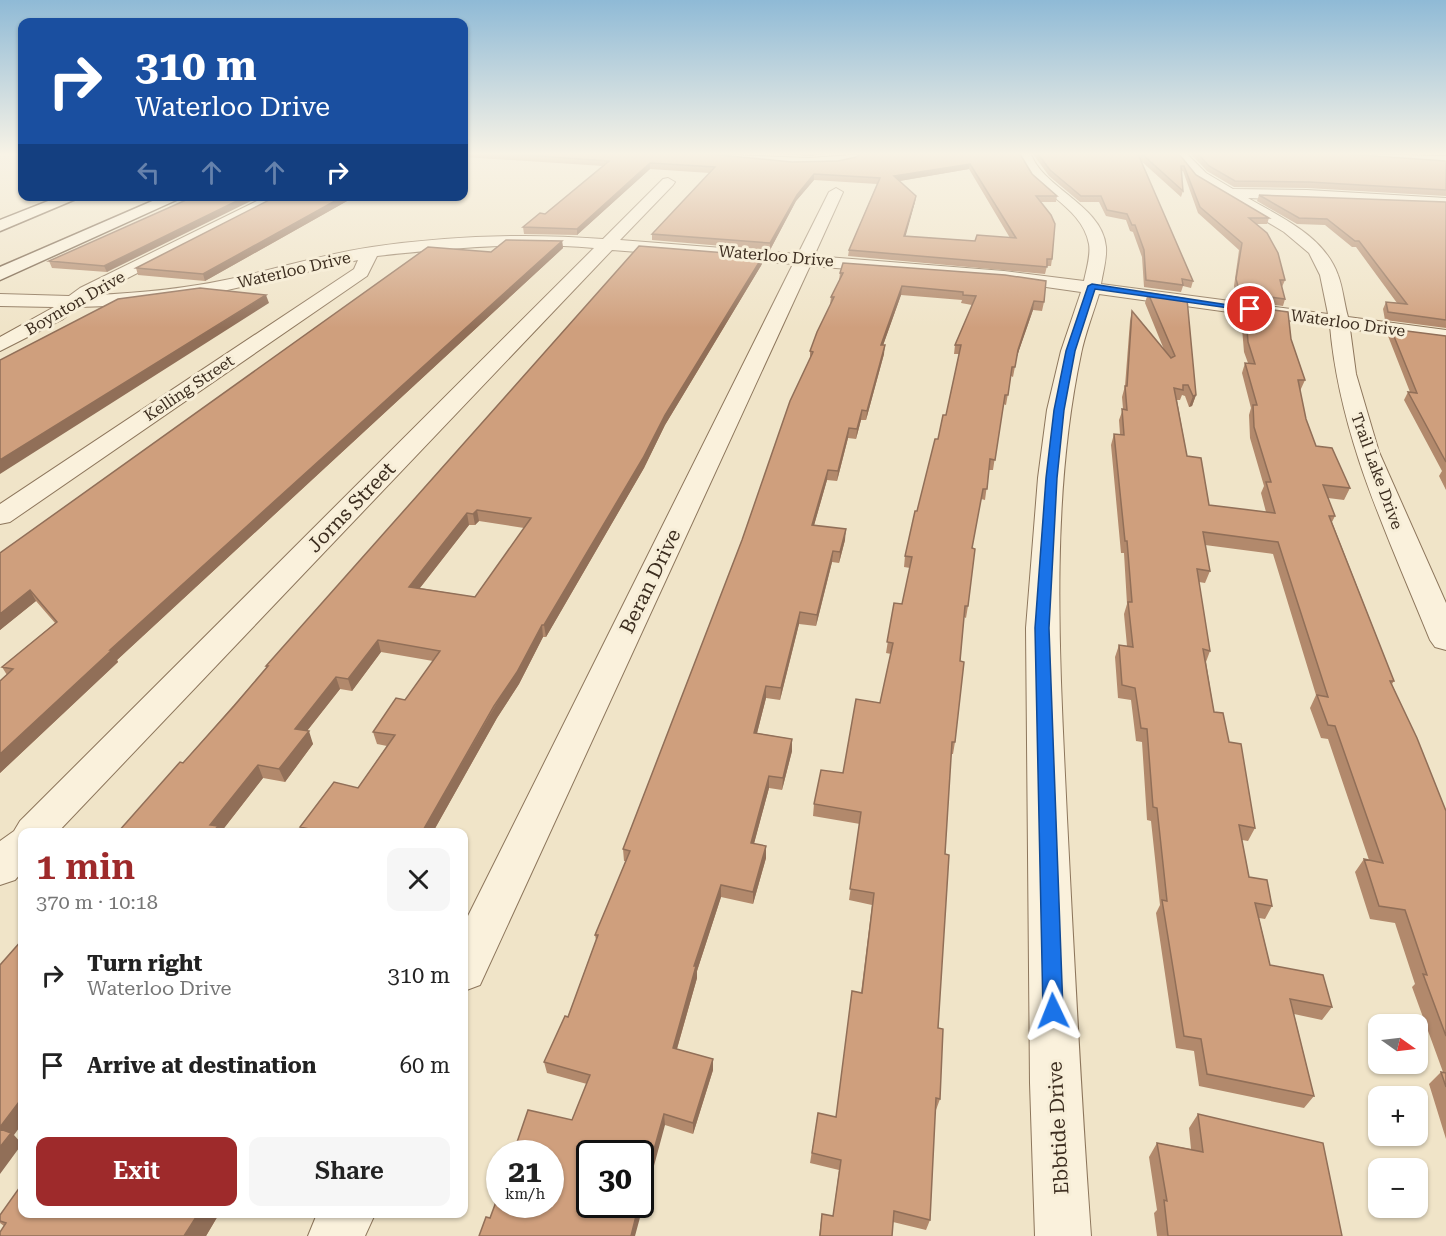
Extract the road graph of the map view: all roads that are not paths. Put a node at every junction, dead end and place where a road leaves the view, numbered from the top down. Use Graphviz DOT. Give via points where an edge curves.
graph roads {
  1 [pos="36,212"];
  2 [pos="142,212"];
  3 [pos="248,212"];
  4 [pos="639,212"];
  5 [pos="826,212"];
  6 [pos="1078,212"];
  7 [pos="1262,212"];
  8 [pos="0,226"];
  9 [pos="608,243"];
  10 [pos="370,252"];
  11 [pos="804,258"];
  12 [pos="0,274"];
  13 [pos="1092,286"];
  14 [pos="0,300"];
  15 [pos="72,302"];
  16 [pos="1340,322"];
  17 [pos="1446,336"];
  18 [pos="0,345"];
  19 [pos="0,516"];
  20 [pos="1446,640"];
  21 [pos="38,828"];
  22 [pos="18,849"];
  23 [pos="0,868"];
  24 [pos="468,962"];
  25 [pos="345,1218"];
  26 [pos="336,1236"];
  27 [pos="1063,1236"];
  1 -- 8 [label="main road"];
  2 -- 12 [label="main road"];
  3 -- 15 [label="street, Boynton Drive"];
  4 -- 9 [label="street, Jorns Street"];
  5 -- 11 [label="street, Beran Drive"];
  6 -- 13 [label="street, Ebbtide Drive" via="1098,246"];
  7 -- 16 [label="street, Trail Lake Drive" via="1316,250 1329,275"];
  9 -- 10 [label="street, Waterloo Drive" via="498,240"];
  9 -- 11 [label="street, Waterloo Drive"];
  9 -- 21 [label="street, Jorns Street"];
  10 -- 15 [label="street, Waterloo Drive" via="182,293"];
  10 -- 19 [label="street, Kelling Street" via="361,272"];
  11 -- 13 [label="street, Waterloo Drive"];
  11 -- 24 [label="street, Beran Drive"];
  13 -- 16 [label="street, Waterloo Drive"];
  13 -- 27 [label="street, Ebbtide Drive" via="1071,351 1059,410 1042,628 1054,1071"];
  14 -- 15 [label="street, Waterloo Drive"];
  15 -- 18 [label="street, Boynton Drive"];
  16 -- 17 [label="street, Waterloo Drive"];
  16 -- 20 [label="street, Trail Lake Drive" via="1345,374 1367,452"];
  22 -- 23 [label="street"];
  25 -- 26 [label="street"];
}
